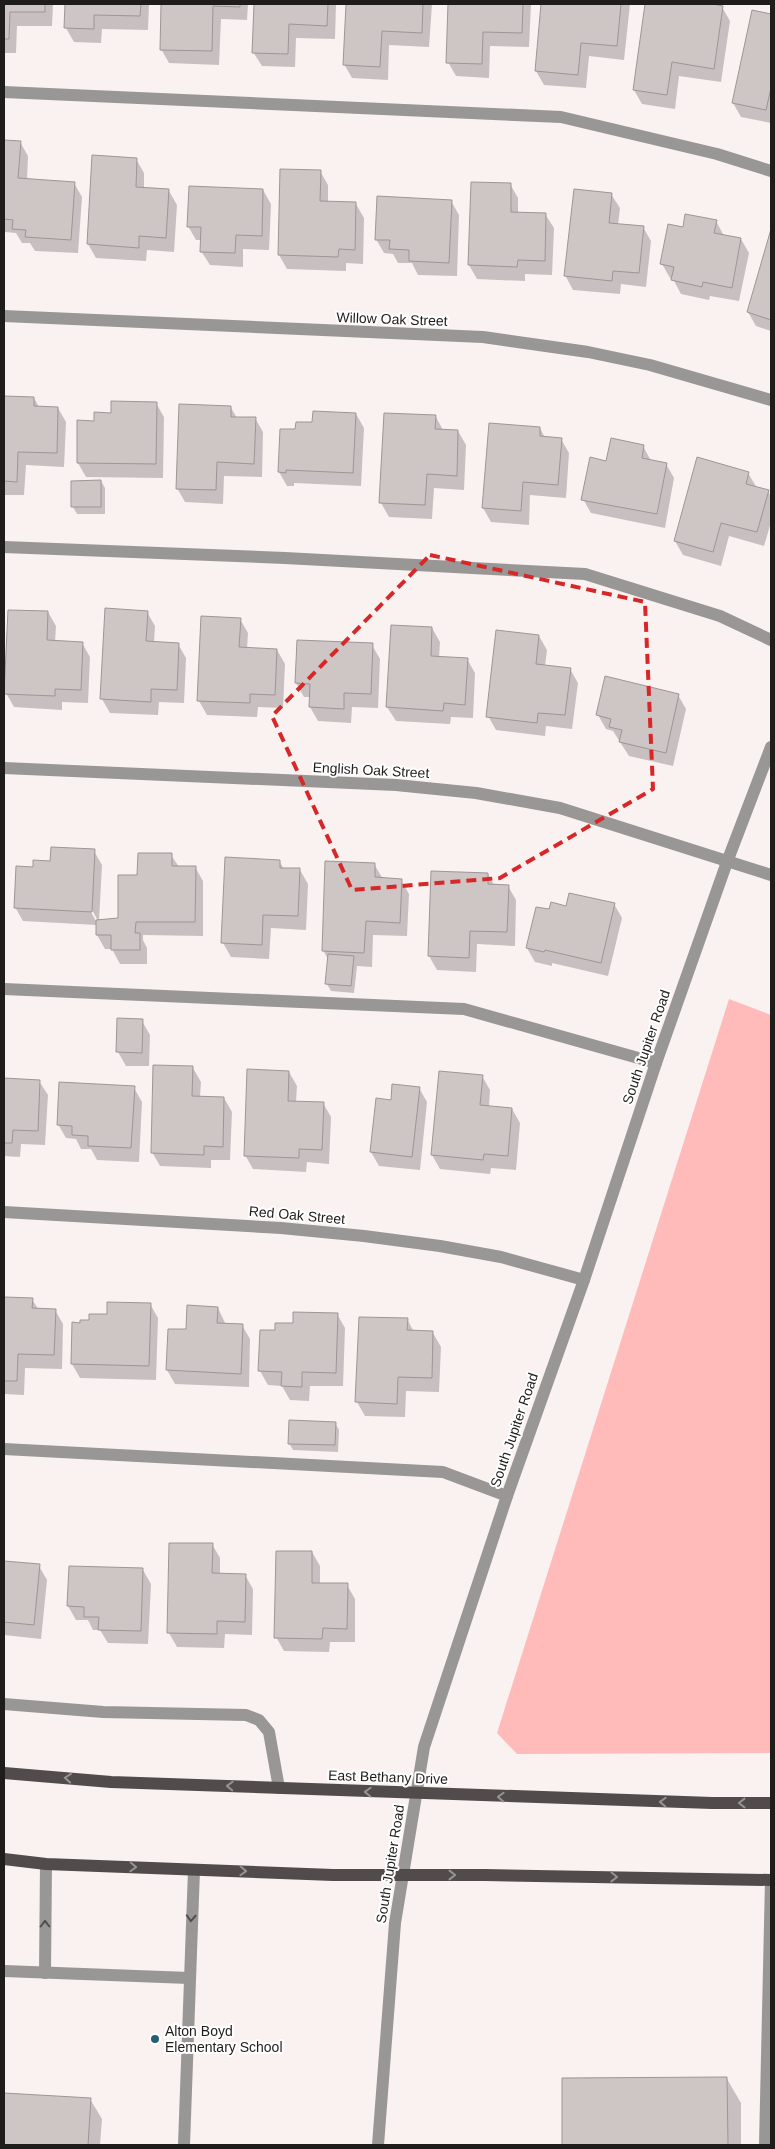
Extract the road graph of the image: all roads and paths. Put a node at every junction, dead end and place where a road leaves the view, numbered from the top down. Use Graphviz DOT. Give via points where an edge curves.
graph roads {
  1 [pos="4,92"];
  2 [pos="771,171"];
  3 [pos="4,316"];
  4 [pos="771,400"];
  5 [pos="4,547"];
  6 [pos="771,640"];
  7 [pos="771,747"];
  8 [pos="4,768"];
  9 [pos="727,862"];
  10 [pos="771,875"];
  11 [pos="4,988"];
  12 [pos="656,1063"];
  13 [pos="4,1212"];
  14 [pos="584,1280"];
  15 [pos="4,1449"];
  16 [pos="507,1496"];
  17 [pos="4,1704"];
  18 [pos="4,1772"];
  19 [pos="279,1788"];
  20 [pos="416,1793"];
  21 [pos="771,1803"];
  22 [pos="4,1859"];
  23 [pos="46,1864"];
  24 [pos="194,1870"];
  25 [pos="403,1875"];
  26 [pos="771,1880"];
  27 [pos="4,1971"];
  28 [pos="46,1973"];
  29 [pos="189,1978"];
  30 [pos="770,1987"];
  31 [pos="184,2145"];
  32 [pos="378,2145"];
  33 [pos="766,2145"];
  1 -- 2 [label="street" via="561,117 717,154"];
  3 -- 4 [label="street, Willow Oak Street" via="483,337 588,352 650,365"];
  5 -- 6 [label="street" via="585,574 720,616"];
  7 -- 9 [label="street, South Jupiter Road"];
  8 -- 9 [label="street, English Oak Street" via="396,785 476,793 560,808"];
  9 -- 10 [label="street, English Oak Street"];
  9 -- 12 [label="street, South Jupiter Road"];
  11 -- 12 [label="street" via="464,1009"];
  12 -- 14 [label="street, South Jupiter Road"];
  13 -- 14 [label="street, Red Oak Street" via="364,1236 501,1257"];
  14 -- 16 [label="street, South Jupiter Road"];
  15 -- 16 [label="street" via="442,1472"];
  16 -- 20 [label="street, South Jupiter Road" via="424,1747"];
  17 -- 19 [label="street" via="103,1712 246,1715 259,1720 269,1732"];
  19 -- 18 [label="main road, East Bethany Drive, one-way" via="110,1782"];
  20 -- 19 [label="main road, East Bethany Drive, one-way"];
  21 -- 20 [label="main road, East Bethany Drive, one-way"];
  20 -- 25 [label="street, South Jupiter Road"];
  22 -- 23 [label="main road"];
  23 -- 24 [label="main road, one-way"];
  28 -- 23 [label="street, one-way"];
  24 -- 25 [label="main road, one-way"];
  24 -- 29 [label="street, one-way"];
  25 -- 26 [label="main road, one-way"];
  25 -- 32 [label="street, South Jupiter Road" via="395,1923"];
  26 -- 30 [label="street"];
  27 -- 28 [label="street"];
  28 -- 29 [label="street"];
  29 -- 31 [label="street"];
  30 -- 33 [label="street"];
}
